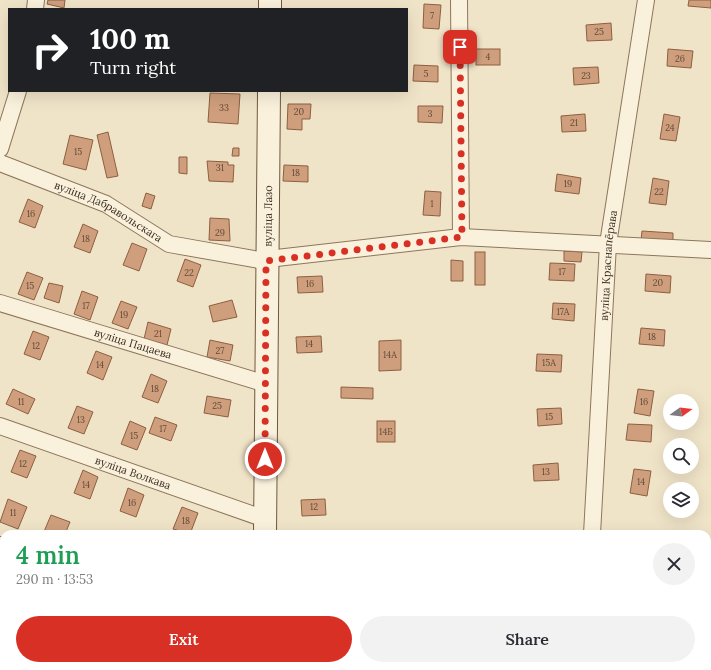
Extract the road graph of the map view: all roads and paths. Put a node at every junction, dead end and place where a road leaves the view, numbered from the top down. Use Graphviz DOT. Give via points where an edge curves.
graph roads {
  1 [pos="459,0"];
  2 [pos="646,0"];
  3 [pos="18,92"];
  4 [pos="269,92"];
  5 [pos="0,149"];
  6 [pos="0,163"];
  7 [pos="462,237"];
  8 [pos="608,244"];
  9 [pos="711,250"];
  10 [pos="266,261"];
  11 [pos="0,303"];
  12 [pos="266,384"];
  13 [pos="0,426"];
  14 [pos="265,526"];
  15 [pos="592,530"];
  1 -- 7 [label="street"];
  2 -- 8 [label="street, вуліца Краснапёрава"];
  3 -- 5 [label="street"];
  4 -- 10 [label="main road, вуліца Лазо"];
  6 -- 10 [label="street, вуліца Дабравольскага" via="106,204 169,244"];
  7 -- 8 [label="street, вуліца Дабравольскага"];
  7 -- 10 [label="street, вуліца Дабравольскага"];
  8 -- 9 [label="street, вуліца Дабравольскага"];
  8 -- 15 [label="street, вуліца Краснапёрава"];
  10 -- 12 [label="main road, вуліца Лазо"];
  11 -- 12 [label="street, вуліца Пацаева"];
  12 -- 14 [label="main road, вуліца Лазо"];
  13 -- 14 [label="street, вуліца Волкава"];
}
